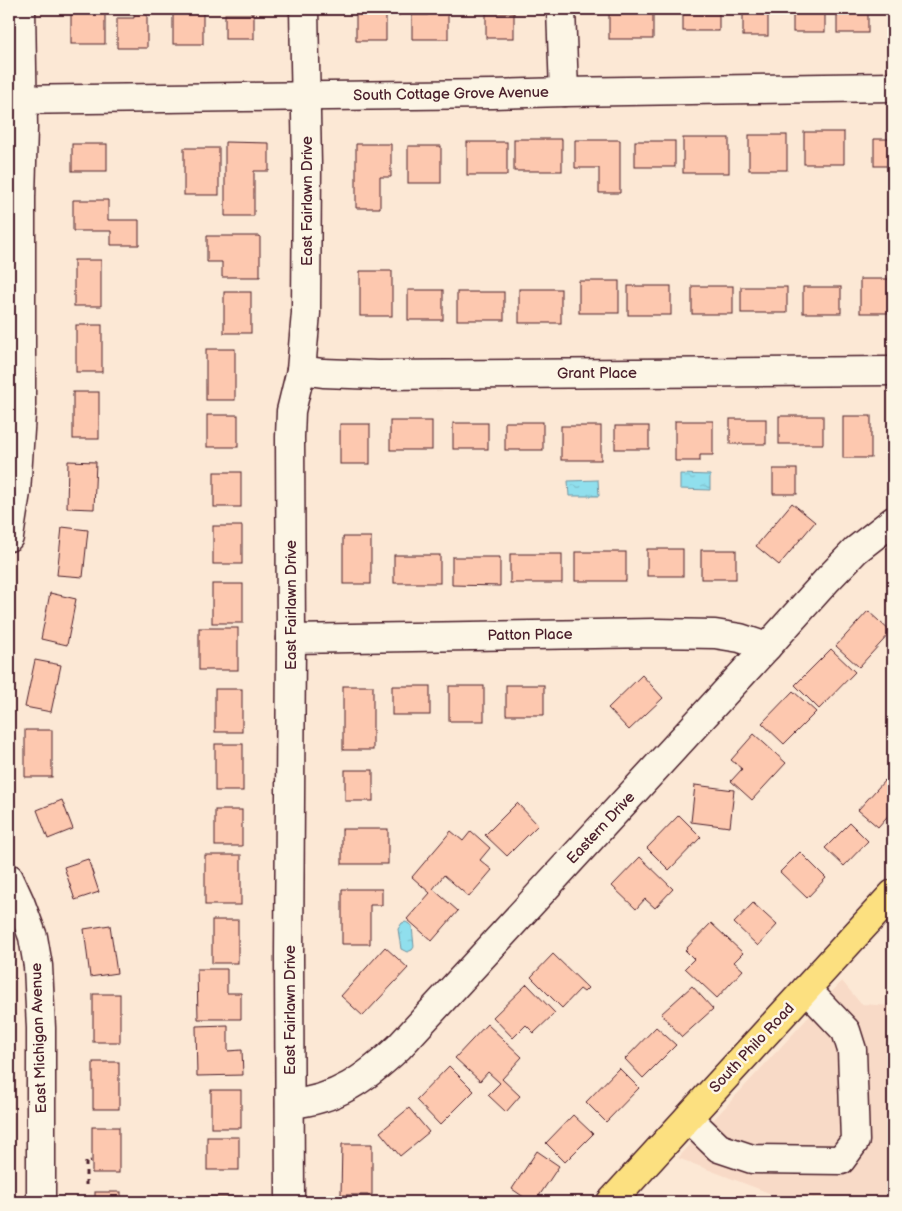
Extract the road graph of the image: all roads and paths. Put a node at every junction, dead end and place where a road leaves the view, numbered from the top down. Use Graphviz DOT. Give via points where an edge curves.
graph roads {
  1 [pos="21,9"];
  2 [pos="304,9"];
  3 [pos="562,9"];
  4 [pos="893,87"];
  5 [pos="564,92"];
  6 [pos="306,96"];
  7 [pos="16,100"];
  8 [pos="301,370"];
  9 [pos="893,371"];
  10 [pos="893,521"];
  11 [pos="9,537"];
  12 [pos="291,639"];
  13 [pos="767,647"];
  14 [pos="9,878"];
  15 [pos="893,894"];
  16 [pos="806,989"];
  17 [pos="290,1104"];
  18 [pos="688,1118"];
  19 [pos="91,1161"];
  20 [pos="86,1185"];
  21 [pos="41,1202"];
  22 [pos="290,1202"];
  23 [pos="612,1202"];
  1 -- 7 [label="street"];
  2 -- 6 [label="street, East Fairlawn Drive"];
  3 -- 5 [label="street"];
  4 -- 5 [label="street, South Cottage Grove Avenue"];
  5 -- 6 [label="street, South Cottage Grove Avenue"];
  6 -- 7 [label="street, South Cottage Grove Avenue"];
  6 -- 8 [label="street, East Fairlawn Drive" via="306,313"];
  7 -- 11 [label="street" via="21,196 21,414 16,492"];
  8 -- 9 [label="street, Grant Place" via="378,375"];
  8 -- 12 [label="street, East Fairlawn Drive" via="291,411 290,437"];
  10 -- 13 [label="street, Eastern Drive" via="856,550"];
  12 -- 13 [label="street, Patton Place" via="665,633 715,634"];
  12 -- 17 [label="street, East Fairlawn Drive"];
  13 -- 17 [label="street, Eastern Drive" via="400,1047 347,1089 324,1098"];
  14 -- 21 [label="street, East Michigan Avenue" via="33,938 38,966"];
  15 -- 16 [label="main road, South Philo Road"];
  16 -- 18 [label="main road, South Philo Road"];
  16 -- 18 [label="street" via="846,1030 852,1050 855,1141 841,1160 752,1159 719,1148"];
  17 -- 22 [label="street, East Fairlawn Drive"];
  18 -- 23 [label="main road, South Philo Road"];
  19 -- 20 [label="path" via="86,1162"];
}
